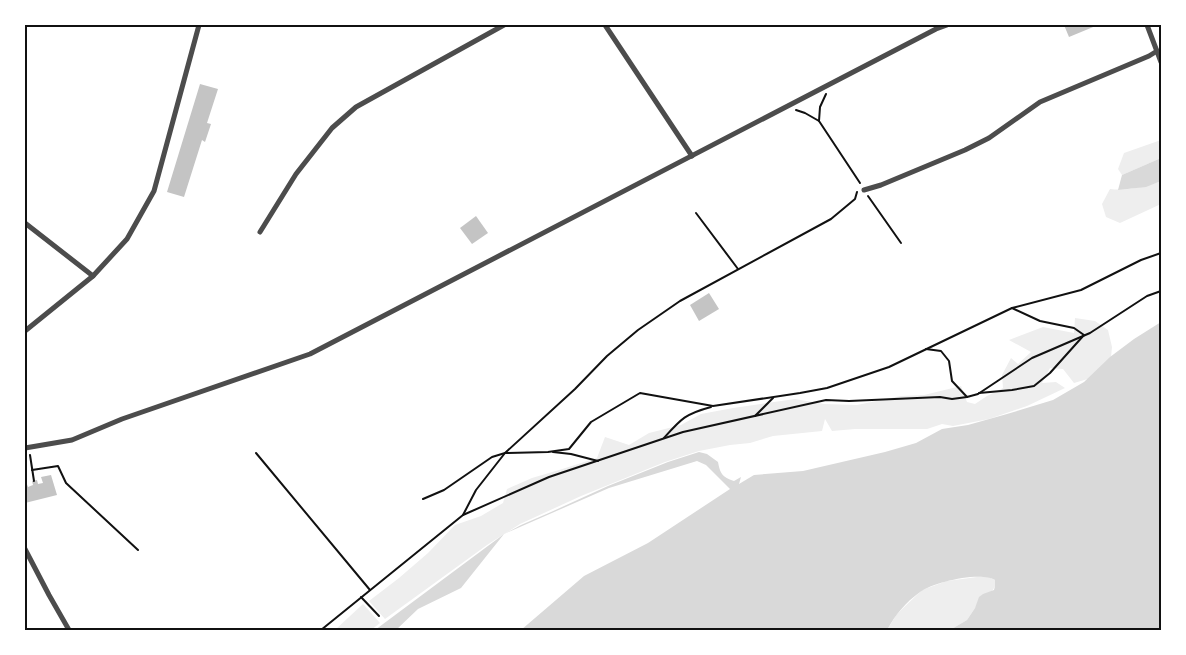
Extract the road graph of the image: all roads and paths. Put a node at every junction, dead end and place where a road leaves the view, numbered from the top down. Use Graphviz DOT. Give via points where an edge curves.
graph roads {
  1 [pos="199,25"];
  2 [pos="504,25"];
  3 [pos="605,25"];
  4 [pos="947,25"];
  5 [pos="1147,25"];
  6 [pos="934,27"];
  7 [pos="1157,50"];
  8 [pos="1161,62"];
  9 [pos="831,84"];
  10 [pos="785,108"];
  11 [pos="819,120"];
  12 [pos="692,156"];
  13 [pos="864,190"];
  14 [pos="857,191"];
  15 [pos="696,213"];
  16 [pos="25,223"];
  17 [pos="260,232"];
  18 [pos="901,243"];
  19 [pos="1161,253"];
  20 [pos="738,269"];
  21 [pos="93,276"];
  22 [pos="1161,291"];
  23 [pos="1012,308"];
  24 [pos="25,331"];
  25 [pos="1084,335"];
  26 [pos="926,349"];
  27 [pos="978,394"];
  28 [pos="774,397"];
  29 [pos="967,397"];
  30 [pos="713,406"];
  31 [pos="755,416"];
  32 [pos="663,438"];
  33 [pos="27,448"];
  34 [pos="548,452"];
  35 [pos="256,453"];
  36 [pos="505,453"];
  37 [pos="598,461"];
  38 [pos="32,470"];
  39 [pos="34,481"];
  40 [pos="423,499"];
  41 [pos="462,515"];
  42 [pos="25,549"];
  43 [pos="138,550"];
  44 [pos="370,590"];
  45 [pos="361,597"];
  46 [pos="379,616"];
  47 [pos="69,630"];
  48 [pos="321,630"];
  1 -- 21 [label="street" via="154,191 127,239"];
  2 -- 17 [label="street" via="356,107 332,128 296,174"];
  3 -- 12 [label="street"];
  4 -- 6 [label="street"];
  5 -- 7 [label="street"];
  6 -- 9 [label="street"];
  7 -- 8 [label="street"];
  7 -- 13 [label="street" via="1040,102 989,138 965,150"];
  9 -- 10 [label="street"];
  9 -- 11 [label="path" via="820,107"];
  10 -- 11 [label="path"];
  10 -- 12 [label="street"];
  11 -- 13 [label="path"];
  12 -- 33 [label="street" via="310,354 122,418 72,440"];
  13 -- 18 [label="path"];
  14 -- 20 [label="path" via="855,199 831,218"];
  15 -- 20 [label="path"];
  16 -- 21 [label="street"];
  19 -- 23 [label="path" via="1081,290"];
  20 -- 36 [label="path" via="680,301 638,330"];
  21 -- 24 [label="street"];
  22 -- 25 [label="path" via="1147,296"];
  23 -- 25 [label="path" via="1040,321 1074,328"];
  23 -- 26 [label="path"];
  25 -- 27 [label="path" via="1032,358"];
  25 -- 27 [label="path" via="1050,374 1034,386"];
  26 -- 28 [label="path" via="889,368 827,388"];
  26 -- 29 [label="path" via="941,351 949,361 952,381"];
  27 -- 29 [label="path"];
  28 -- 30 [label="path"];
  28 -- 31 [label="path"];
  29 -- 31 [label="path" via="826,400"];
  30 -- 32 [label="path" via="681,419"];
  30 -- 34 [label="path" via="640,393 591,422 569,449"];
  31 -- 32 [label="path"];
  32 -- 37 [label="path"];
  33 -- 38 [label="path"];
  34 -- 36 [label="path"];
  34 -- 37 [label="path"];
  35 -- 44 [label="path"];
  36 -- 40 [label="path" via="492,457 444,490"];
  36 -- 41 [label="path" via="476,490"];
  37 -- 41 [label="path" via="549,477"];
  38 -- 39 [label="path"];
  38 -- 43 [label="path" via="58,466 66,482"];
  41 -- 44 [label="path"];
  42 -- 47 [label="street"];
  44 -- 45 [label="path"];
  45 -- 46 [label="path"];
  45 -- 48 [label="path"];
}
